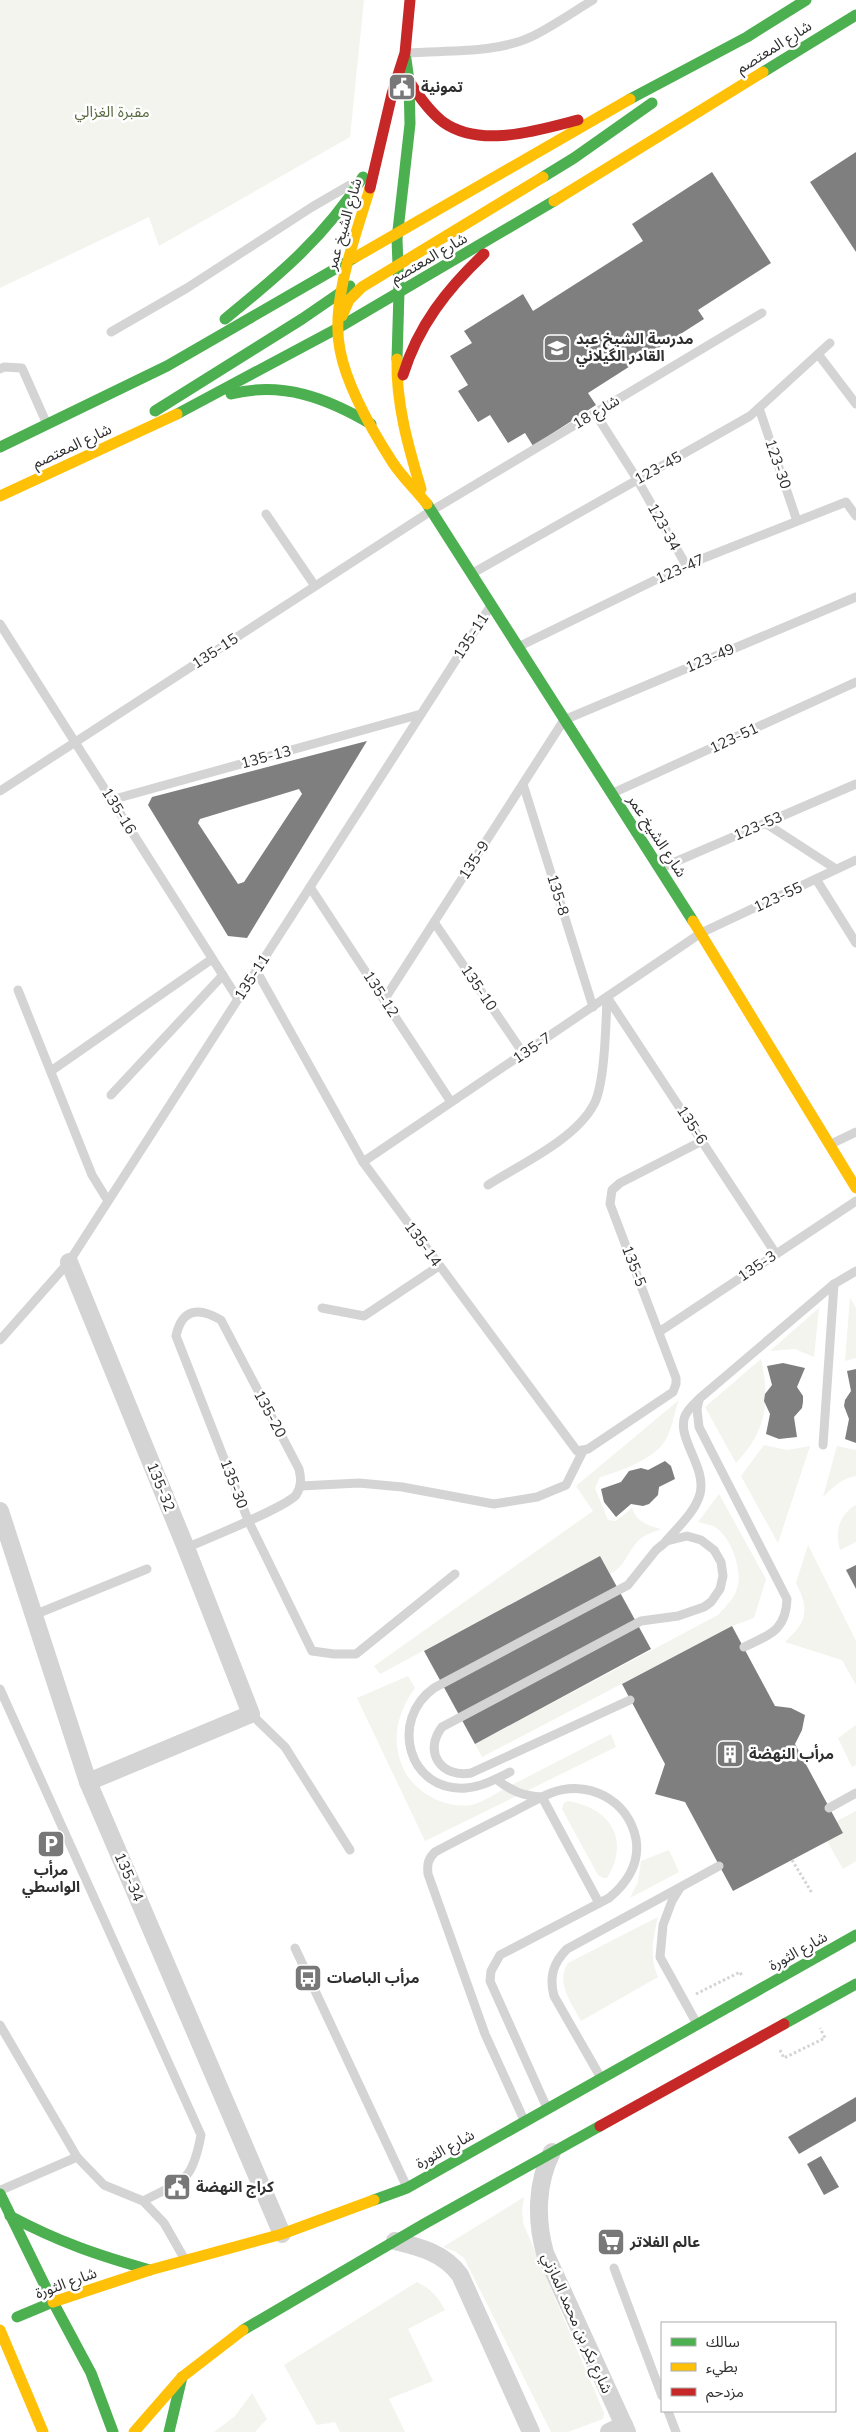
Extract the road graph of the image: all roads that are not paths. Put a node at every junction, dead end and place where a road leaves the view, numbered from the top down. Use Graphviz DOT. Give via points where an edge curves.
graph roads {
  1 [pos="410,0"];
  2 [pos="592,0"];
  3 [pos="806,0"];
  4 [pos="856,7"];
  5 [pos="856,15"];
  6 [pos="822,35"];
  7 [pos="747,37"];
  8 [pos="405,53"];
  9 [pos="411,84"];
  10 [pos="602,114"];
  11 [pos="381,144"];
  12 [pos="363,178"];
  13 [pos="514,226"];
  14 [pos="397,233"];
  15 [pos="388,252"];
  16 [pos="398,263"];
  17 [pos="346,264"];
  18 [pos="374,266"];
  19 [pos="360,283"];
  20 [pos="342,292"];
  21 [pos="399,292"];
  22 [pos="376,310"];
  23 [pos="762,313"];
  24 [pos="338,328"];
  25 [pos="112,332"];
  26 [pos="385,340"];
  27 [pos="830,343"];
  28 [pos="818,354"];
  29 [pos="167,366"];
  30 [pos="0,369"];
  31 [pos="397,380"];
  32 [pos="399,395"];
  33 [pos="856,404"];
  34 [pos="198,405"];
  35 [pos="759,408"];
  36 [pos="595,413"];
  37 [pos="47,424"];
  38 [pos="371,424"];
  39 [pos="0,447"];
  40 [pos="86,456"];
  41 [pos="637,479"];
  42 [pos="0,496"];
  43 [pos="428,507"];
  44 [pos="266,514"];
  45 [pos="856,516"];
  46 [pos="798,521"];
  47 [pos="686,565"];
  48 [pos="471,574"];
  49 [pos="315,586"];
  50 [pos="856,597"];
  51 [pos="492,605"];
  52 [pos="0,624"];
  53 [pos="518,646"];
  54 [pos="856,682"];
  55 [pos="421,714"];
  56 [pos="564,720"];
  57 [pos="75,742"];
  58 [pos="523,784"];
  59 [pos="856,784"];
  60 [pos="0,791"];
  61 [pos="612,794"];
  62 [pos="111,800"];
  63 [pos="766,823"];
  64 [pos="856,860"];
  65 [pos="660,869"];
  66 [pos="836,870"];
  67 [pos="816,879"];
  68 [pos="310,887"];
  69 [pos="434,922"];
  70 [pos="701,933"];
  71 [pos="856,943"];
  72 [pos="212,959"];
  73 [pos="256,970"];
  74 [pos="223,975"];
  75 [pos="18,990"];
  76 [pos="607,997"];
  77 [pos="238,999"];
  78 [pos="384,1000"];
  79 [pos="593,1007"];
  80 [pos="523,1053"];
  81 [pos="51,1071"];
  82 [pos="111,1095"];
  83 [pos="451,1102"];
  84 [pos="856,1132"];
  85 [pos="702,1141"];
  86 [pos="830,1145"];
  87 [pos="363,1162"];
  88 [pos="488,1185"];
  89 [pos="856,1188"];
  90 [pos="108,1201"];
  91 [pos="856,1201"];
  92 [pos="776,1254"];
  93 [pos="68,1262"];
  94 [pos="439,1266"];
  95 [pos="856,1271"];
  96 [pos="834,1284"];
  97 [pos="322,1308"];
  98 [pos="187,1316"];
  99 [pos="659,1332"];
  100 [pos="0,1340"];
  101 [pos="700,1398"];
  102 [pos="823,1445"];
  103 [pos="583,1452"];
  104 [pos="301,1486"];
  105 [pos="0,1511"];
  106 [pos="248,1520"];
  107 [pos="664,1542"];
  108 [pos="186,1548"];
  109 [pos="147,1570"];
  110 [pos="455,1574"];
  111 [pos="34,1615"];
  112 [pos="744,1647"];
  113 [pos="0,1689"];
  114 [pos="630,1700"];
  115 [pos="251,1714"];
  116 [pos="510,1772"];
  117 [pos="496,1780"];
  118 [pos="88,1782"];
  119 [pos="856,1794"];
  120 [pos="542,1797"];
  121 [pos="829,1808"];
  122 [pos="350,1850"];
  123 [pos="599,1903"];
  124 [pos="856,1935"];
  125 [pos="295,1948"];
  126 [pos="856,1984"];
  127 [pos="697,2024"];
  128 [pos="0,2025"];
  129 [pos="601,2078"];
  130 [pos="548,2109"];
  131 [pos="525,2122"];
  132 [pos="552,2152"];
  133 [pos="76,2157"];
  134 [pos="407,2188"];
  135 [pos="0,2193"];
  136 [pos="143,2201"];
  137 [pos="10,2216"];
  138 [pos="282,2234"];
  139 [pos="395,2241"];
  140 [pos="186,2260"];
  141 [pos="614,2268"];
  142 [pos="150,2270"];
  143 [pos="53,2302"];
  144 [pos="17,2317"];
  145 [pos="0,2330"];
  146 [pos="182,2377"];
  147 [pos="661,2393"];
  148 [pos="668,2412"];
  149 [pos="620,2430"];
  150 [pos="674,2431"];
  151 [pos="43,2432"];
  152 [pos="113,2432"];
  153 [pos="134,2432"];
  154 [pos="169,2432"];
  155 [pos="531,2432"];
  1 -- 8 [label="main road, شارع الشيخ عمر"];
  2 -- 8 [label="lane" via="532,36 515,42"];
  3 -- 7 [label="main road, شارع المعتصم"];
  4 -- 6 [label="main road"];
  5 -- 6 [label="main road, شارع المعتصم"];
  6 -- 13 [label="main road, شارع المعتصم"];
  7 -- 10 [label="main road, شارع المعتصم"];
  7 -- 16 [label="main road" via="574,158"];
  8 -- 9 [label="main road, شارع الشيخ عمر"];
  8 -- 11 [label="main road, شارع الشيخ عمر"];
  9 -- 10 [label="main road" via="430,111 453,126 476,134 510,136"];
  9 -- 14 [label="main road, شارع الشيخ عمر" via="410,137"];
  10 -- 14 [label="main road, شارع المعتصم"];
  11 -- 12 [label="main road"];
  11 -- 17 [label="main road, شارع الشيخ عمر"];
  12 -- 25 [label="lane"];
  12 -- 29 [label="main road" via="334,220 295,263"];
  13 -- 21 [label="main road, شارع المعتصم"];
  13 -- 32 [label="main road" via="443,296 406,363"];
  14 -- 15 [label="main road"];
  14 -- 16 [label="main road, شارع الشيخ عمر"];
  14 -- 17 [label="main road, شارع المعتصم"];
  16 -- 19 [label="main road"];
  16 -- 21 [label="main road, شارع الشيخ عمر"];
  17 -- 19 [label="main road"];
  17 -- 20 [label="main road, شارع الشيخ عمر"];
  17 -- 29 [label="main road, شارع المعتصم"];
  18 -- 19 [label="main road"];
  19 -- 20 [label="main road"];
  19 -- 22 [label="main road"];
  19 -- 24 [label="main road"];
  20 -- 24 [label="main road, شارع الشيخ عمر"];
  20 -- 40 [label="main road"];
  21 -- 22 [label="main road, شارع المعتصم"];
  21 -- 31 [label="main road, شارع الشيخ عمر"];
  22 -- 24 [label="main road, شارع المعتصم"];
  23 -- 36 [label="lane, شارع 18"];
  24 -- 34 [label="main road, شارع المعتصم"];
  24 -- 38 [label="main road, شارع الشيخ عمر" via="340,351 360,406"];
  26 -- 31 [label="main road"];
  27 -- 28 [label="lane, 123-45"];
  28 -- 33 [label="lane"];
  28 -- 35 [label="lane, 123-45"];
  29 -- 37 [label="main road, شارع المعتصم"];
  30 -- 37 [label="lane" via="22,368"];
  31 -- 32 [label="main road, شارع الشيخ عمر"];
  32 -- 43 [label="main road, شارع الشيخ عمر" via="410,452"];
  34 -- 38 [label="main road" via="240,391 271,388 320,399"];
  34 -- 40 [label="main road, شارع المعتصم"];
  35 -- 41 [label="lane, 123-45"];
  35 -- 46 [label="lane, 123-30"];
  36 -- 41 [label="lane, 123-34"];
  36 -- 43 [label="lane, شارع 18"];
  37 -- 39 [label="main road, شارع المعتصم"];
  38 -- 43 [label="main road, شارع الشيخ عمر" via="394,464"];
  40 -- 42 [label="main road, شارع المعتصم"];
  41 -- 47 [label="lane, 123-34"];
  41 -- 48 [label="lane, 123-45"];
  43 -- 48 [label="main road, شارع الشيخ عمر"];
  43 -- 49 [label="lane, 135-15"];
  44 -- 49 [label="lane"];
  45 -- 46 [label="lane, 123-47" via="846,502"];
  46 -- 47 [label="lane, 123-47"];
  47 -- 53 [label="lane, 123-47"];
  48 -- 51 [label="main road, شارع الشيخ عمر"];
  49 -- 57 [label="lane, 135-15"];
  50 -- 56 [label="lane, 123-49"];
  51 -- 53 [label="main road, شارع الشيخ عمر"];
  51 -- 55 [label="lane, 135-11"];
  52 -- 57 [label="lane, 135-16"];
  53 -- 56 [label="main road, شارع الشيخ عمر"];
  54 -- 61 [label="lane, 123-51"];
  55 -- 62 [label="lane, 135-13"];
  55 -- 68 [label="lane, 135-11"];
  56 -- 58 [label="lane, 135-9"];
  56 -- 61 [label="main road, شارع الشيخ عمر"];
  57 -- 60 [label="lane, 135-15"];
  57 -- 62 [label="lane, 135-16"];
  58 -- 69 [label="lane, 135-9"];
  58 -- 79 [label="lane, 135-8"];
  59 -- 63 [label="lane, 123-53"];
  61 -- 65 [label="main road, شارع الشيخ عمر"];
  62 -- 72 [label="lane, 135-16"];
  63 -- 65 [label="lane, 123-53"];
  63 -- 66 [label="lane"];
  64 -- 66 [label="lane, 123-55"];
  65 -- 70 [label="main road, شارع الشيخ عمر"];
  66 -- 67 [label="lane, 123-55"];
  67 -- 70 [label="lane, 123-55"];
  67 -- 71 [label="lane"];
  68 -- 73 [label="lane, 135-11"];
  68 -- 78 [label="lane, 135-12"];
  69 -- 78 [label="lane, 135-9"];
  69 -- 80 [label="lane, 135-10"];
  70 -- 76 [label="lane, 135-7"];
  70 -- 86 [label="main road, شارع الشيخ عمر"];
  72 -- 74 [label="lane, 135-16"];
  72 -- 81 [label="lane"];
  73 -- 77 [label="lane, 135-11"];
  73 -- 87 [label="lane, 135-14"];
  74 -- 77 [label="lane, 135-16"];
  74 -- 82 [label="lane"];
  75 -- 81 [label="lane"];
  76 -- 79 [label="lane, 135-7"];
  76 -- 85 [label="lane, 135-6"];
  76 -- 88 [label="lane" via="603,1062 595,1102 584,1120 565,1136"];
  77 -- 90 [label="lane, 135-11"];
  78 -- 83 [label="lane, 135-12"];
  79 -- 80 [label="lane, 135-7"];
  80 -- 83 [label="lane, 135-7"];
  81 -- 90 [label="lane" via="92,1174"];
  83 -- 87 [label="lane, 135-7"];
  84 -- 86 [label="lane"];
  85 -- 92 [label="lane, 135-6"];
  85 -- 99 [label="lane, 135-5" via="612,1190 610,1204"];
  86 -- 89 [label="main road, شارع الشيخ عمر"];
  87 -- 94 [label="lane, 135-14"];
  90 -- 93 [label="lane, 135-11"];
  91 -- 92 [label="lane, 135-3"];
  92 -- 99 [label="lane, 135-3"];
  93 -- 100 [label="lane, 135-11"];
  93 -- 108 [label="street, 135-32"];
  94 -- 97 [label="lane" via="364,1316"];
  94 -- 103 [label="lane, 135-14" via="574,1449"];
  95 -- 96 [label="lane"];
  96 -- 101 [label="lane"];
  96 -- 102 [label="lane"];
  98 -- 104 [label="lane, 135-20" via="206,1312 221,1320 299,1469"];
  98 -- 106 [label="lane, 135-30" via="178,1325 176,1336"];
  99 -- 103 [label="lane, 135-5" via="676,1378 673,1392"];
  101 -- 107 [label="lane" via="684,1418 684,1431 700,1474 700,1495 690,1513"];
  101 -- 112 [label="lane" via="697,1409 699,1427 787,1599 787,1610 774,1633"];
  103 -- 104 [label="lane" via="566,1485 537,1497 494,1504 402,1487 359,1483"];
  104 -- 106 [label="lane" via="295,1496"];
  105 -- 111 [label="street, 135-34"];
  106 -- 108 [label="lane"];
  106 -- 110 [label="lane, 135-30" via="312,1651 356,1654"];
  108 -- 115 [label="street, 135-32"];
  109 -- 111 [label="lane"];
  111 -- 118 [label="street, 135-34"];
  113 -- 136 [label="lane" via="201,2135 197,2157 187,2178"];
  114 -- 117 [label="lane" via="471,1774 452,1773 437,1760 435,1740 442,1727 641,1621 678,1616 704,1607 717,1596 723,1569 714,1550 694,1537 667,1541 628,1585 434,1688 419,1701 410,1719 408,1743 417,1764 429,1777 456,1788"];
  115 -- 118 [label="street"];
  115 -- 122 [label="lane" via="285,1747"];
  116 -- 117 [label="lane"];
  117 -- 120 [label="lane" via="510,1791"];
  118 -- 138 [label="street, 135-34"];
  119 -- 121 [label="lane"];
  120 -- 123 [label="lane"];
  120 -- 123 [label="lane" via="562,1790 587,1789 613,1800 630,1820 636,1853 630,1874 618,1891"];
  120 -- 131 [label="lane" via="435,1852 427,1865 485,2034"];
  123 -- 130 [label="lane" via="500,1955 491,1971 490,1981"];
  124 -- 127 [label="main road, شارع الثورة"];
  125 -- 134 [label="lane"];
  126 -- 132 [label="main road"];
  127 -- 129 [label="main road, شارع الثورة"];
  127 -- 129 [label="lane" via="660,1957 660,1946 663,1925 675,1894 719,1866 567,1949 558,1958 550,1981 554,1996"];
  128 -- 133 [label="lane"];
  129 -- 130 [label="main road, شارع الثورة"];
  130 -- 131 [label="main road, شارع الثورة"];
  131 -- 134 [label="main road, شارع الثورة"];
  132 -- 139 [label="main road"];
  132 -- 149 [label="street, شارع بكر بن محمد المازني" via="543,2175 539,2214 541,2238 552,2272"];
  133 -- 135 [label="lane"];
  133 -- 136 [label="lane" via="104,2185"];
  134 -- 138 [label="main road, شارع الثورة"];
  135 -- 137 [label="main road"];
  136 -- 140 [label="lane" via="164,2223"];
  137 -- 142 [label="main road" via="90,2253"];
  137 -- 143 [label="main road"];
  138 -- 140 [label="main road, شارع الثورة"];
  139 -- 146 [label="main road" via="243,2330"];
  139 -- 155 [label="street" via="432,2252 453,2265"];
  140 -- 142 [label="main road, شارع الثورة"];
  141 -- 147 [label="lane"];
  142 -- 143 [label="main road, شارع الثورة"];
  143 -- 144 [label="main road, شارع الثورة"];
  143 -- 152 [label="main road" via="91,2373"];
  145 -- 151 [label="main road"];
  146 -- 153 [label="main road"];
  146 -- 154 [label="main road"];
  148 -- 150 [label="lane"];
}
